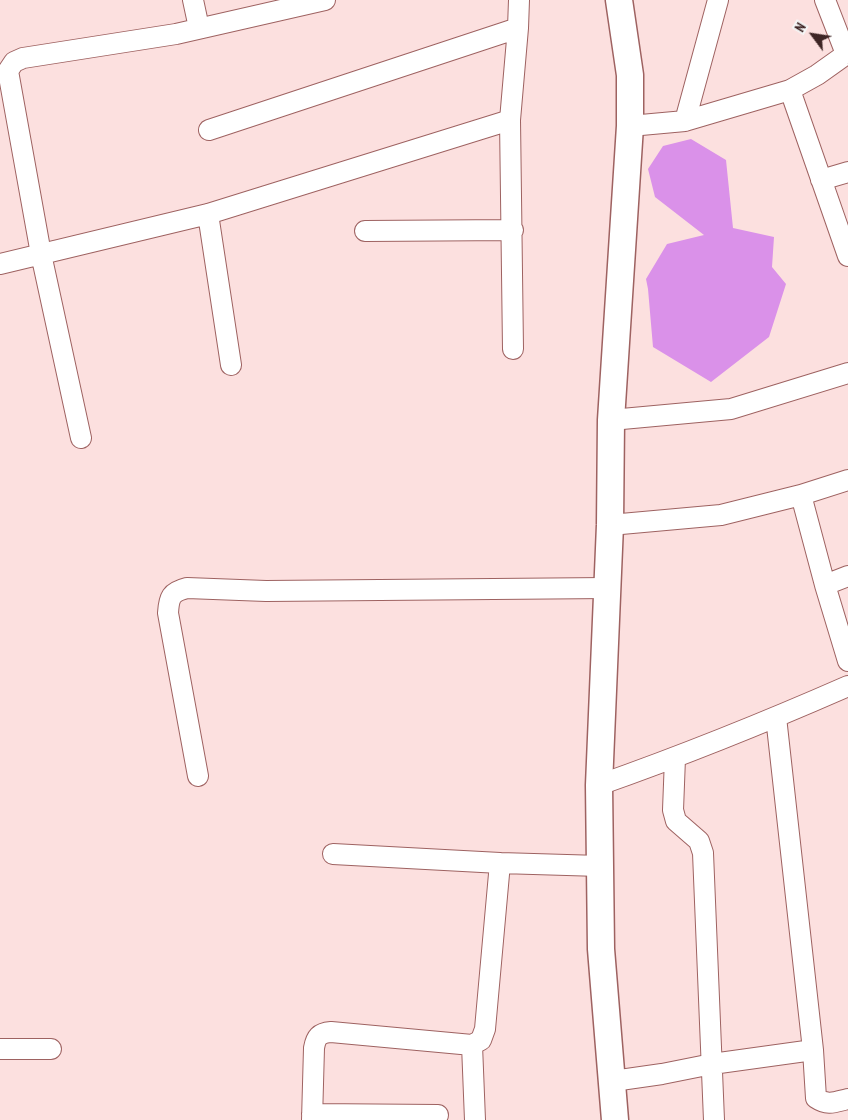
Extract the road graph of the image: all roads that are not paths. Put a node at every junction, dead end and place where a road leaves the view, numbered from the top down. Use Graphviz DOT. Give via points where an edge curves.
graph roads {
  1 [pos="193,0"];
  2 [pos="325,0"];
  3 [pos="518,0"];
  4 [pos="619,0"];
  5 [pos="718,0"];
  6 [pos="826,0"];
  7 [pos="199,28"];
  8 [pos="518,28"];
  9 [pos="847,54"];
  10 [pos="790,90"];
  11 [pos="510,120"];
  12 [pos="685,121"];
  13 [pos="630,126"];
  14 [pos="208,130"];
  15 [pos="848,172"];
  16 [pos="821,180"];
  17 [pos="208,214"];
  18 [pos="513,230"];
  19 [pos="365,231"];
  20 [pos="42,254"];
  21 [pos="848,256"];
  22 [pos="0,264"];
  23 [pos="514,349"];
  24 [pos="231,365"];
  25 [pos="848,373"];
  26 [pos="611,420"];
  27 [pos="81,438"];
  28 [pos="848,480"];
  29 [pos="801,495"];
  30 [pos="610,525"];
  31 [pos="848,576"];
  32 [pos="825,585"];
  33 [pos="607,588"];
  34 [pos="848,661"];
  35 [pos="848,686"];
  36 [pos="776,717"];
  37 [pos="676,758"];
  38 [pos="198,776"];
  39 [pos="599,785"];
  40 [pos="334,854"];
  41 [pos="500,863"];
  42 [pos="600,866"];
  43 [pos="472,1045"];
  44 [pos="0,1049"];
  45 [pos="51,1049"];
  46 [pos="813,1050"];
  47 [pos="712,1064"];
  48 [pos="612,1081"];
  49 [pos="848,1099"];
  50 [pos="438,1115"];
  51 [pos="312,1117"];
  52 [pos="475,1120"];
  53 [pos="615,1120"];
  54 [pos="714,1120"];
  1 -- 7 [label="street"];
  2 -- 7 [label="street"];
  3 -- 8 [label="street"];
  4 -- 13 [label="street" via="630,75"];
  5 -- 12 [label="street"];
  6 -- 9 [label="street"];
  7 -- 20 [label="street" via="14,62 8,71"];
  8 -- 11 [label="street"];
  8 -- 14 [label="street"];
  9 -- 10 [label="street"];
  10 -- 12 [label="street"];
  10 -- 16 [label="street"];
  11 -- 17 [label="street"];
  11 -- 18 [label="street"];
  12 -- 13 [label="street"];
  13 -- 26 [label="street"];
  15 -- 16 [label="street"];
  16 -- 21 [label="street"];
  17 -- 20 [label="street"];
  17 -- 24 [label="street"];
  18 -- 19 [label="street"];
  18 -- 23 [label="street"];
  20 -- 22 [label="street"];
  20 -- 27 [label="street"];
  25 -- 26 [label="street" via="731,409"];
  26 -- 30 [label="street"];
  28 -- 29 [label="street"];
  29 -- 30 [label="street" via="721,515"];
  29 -- 32 [label="street"];
  30 -- 33 [label="street"];
  31 -- 32 [label="street"];
  32 -- 34 [label="street"];
  33 -- 38 [label="street" via="276,591 187,588 177,591 169,599 168,613"];
  33 -- 39 [label="street"];
  35 -- 36 [label="street"];
  36 -- 37 [label="street"];
  36 -- 46 [label="street"];
  37 -- 39 [label="street"];
  37 -- 47 [label="street" via="673,810 676,821 699,842 703,853"];
  39 -- 42 [label="street"];
  40 -- 41 [label="street"];
  41 -- 42 [label="street"];
  41 -- 43 [label="street" via="485,1030 481,1040"];
  42 -- 48 [label="street" via="601,958"];
  43 -- 51 [label="street" via="322,1032 316,1038 314,1048"];
  43 -- 52 [label="street"];
  44 -- 45 [label="street"];
  46 -- 47 [label="street"];
  46 -- 49 [label="street" via="816,1098 823,1103"];
  47 -- 48 [label="street"];
  47 -- 54 [label="street"];
  48 -- 53 [label="street"];
  50 -- 51 [label="street"];
}
